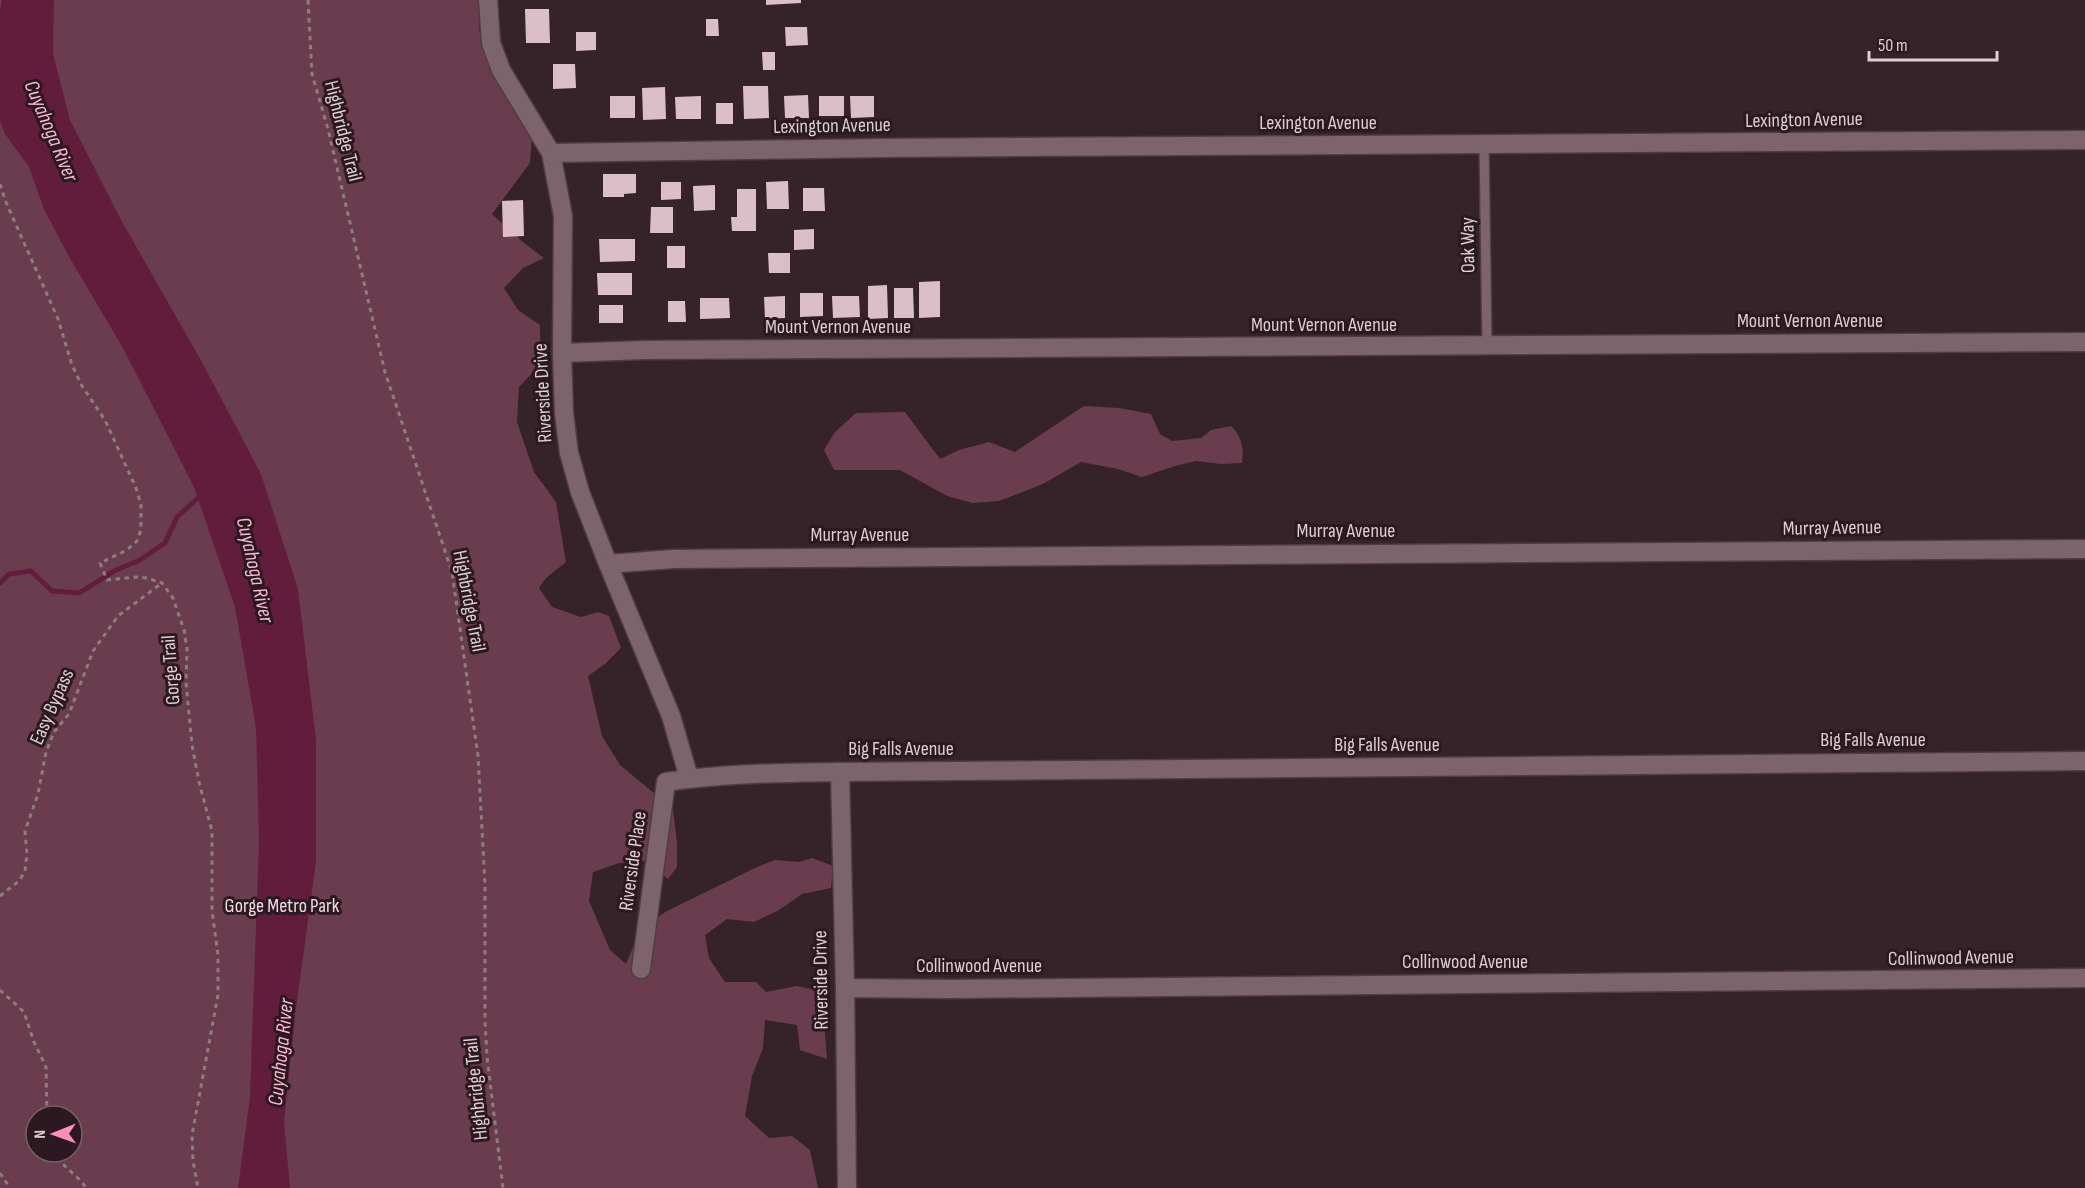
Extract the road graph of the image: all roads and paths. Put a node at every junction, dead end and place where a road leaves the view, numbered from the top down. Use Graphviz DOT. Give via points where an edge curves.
graph roads {
  1 [pos="308,0"];
  2 [pos="488,0"];
  3 [pos="2085,140"];
  4 [pos="1484,144"];
  5 [pos="551,153"];
  6 [pos="0,184"];
  7 [pos="2085,342"];
  8 [pos="1487,346"];
  9 [pos="562,353"];
  10 [pos="2085,549"];
  11 [pos="608,564"];
  12 [pos="162,583"];
  13 [pos="2085,761"];
  14 [pos="840,772"];
  15 [pos="689,778"];
  16 [pos="0,896"];
  17 [pos="641,969"];
  18 [pos="2085,978"];
  19 [pos="845,987"];
  20 [pos="0,990"];
  21 [pos="47,1104"];
  22 [pos="63,1164"];
  23 [pos="0,1173"];
  24 [pos="10,1188"];
  25 [pos="86,1188"];
  26 [pos="198,1188"];
  27 [pos="503,1188"];
  28 [pos="847,1188"];
  1 -- 27 [label="path, Highbridge Trail" via="312,74 386,372 452,572 478,756 485,884 487,1057"];
  2 -- 5 [label="street, Riverside Drive" via="491,43 501,70"];
  3 -- 4 [label="street, Lexington Avenue"];
  4 -- 5 [label="street, Lexington Avenue"];
  4 -- 8 [label="lane, Oak Way"];
  5 -- 9 [label="street, Riverside Drive" via="563,216"];
  6 -- 12 [label="path" via="58,319 72,365 105,420 141,505 141,530 136,541 100,563 107,580 147,578"];
  7 -- 8 [label="street, Mount Vernon Avenue"];
  8 -- 9 [label="street, Mount Vernon Avenue"];
  9 -- 11 [label="street, Riverside Drive" via="569,453"];
  10 -- 11 [label="street, Murray Avenue" via="817,557"];
  11 -- 15 [label="street, Riverside Drive" via="671,716"];
  12 -- 16 [label="path, Easy Bypass" via="117,616 93,651 69,714 54,732 46,752 40,788 25,831 25,871"];
  12 -- 26 [label="path, Gorge Trail" via="173,598 184,630 192,746 212,831 212,911 219,973 192,1135"];
  13 -- 14 [label="street, Big Falls Avenue"];
  14 -- 15 [label="street, Big Falls Avenue"];
  14 -- 19 [label="street, Riverside Drive"];
  15 -- 17 [label="street, Riverside Place" via="666,782"];
  18 -- 19 [label="street, Collinwood Avenue"];
  19 -- 28 [label="street, Riverside Drive"];
  20 -- 21 [label="path" via="24,1012 46,1067"];
  22 -- 25 [label="path"];
  23 -- 24 [label="path"];
}
